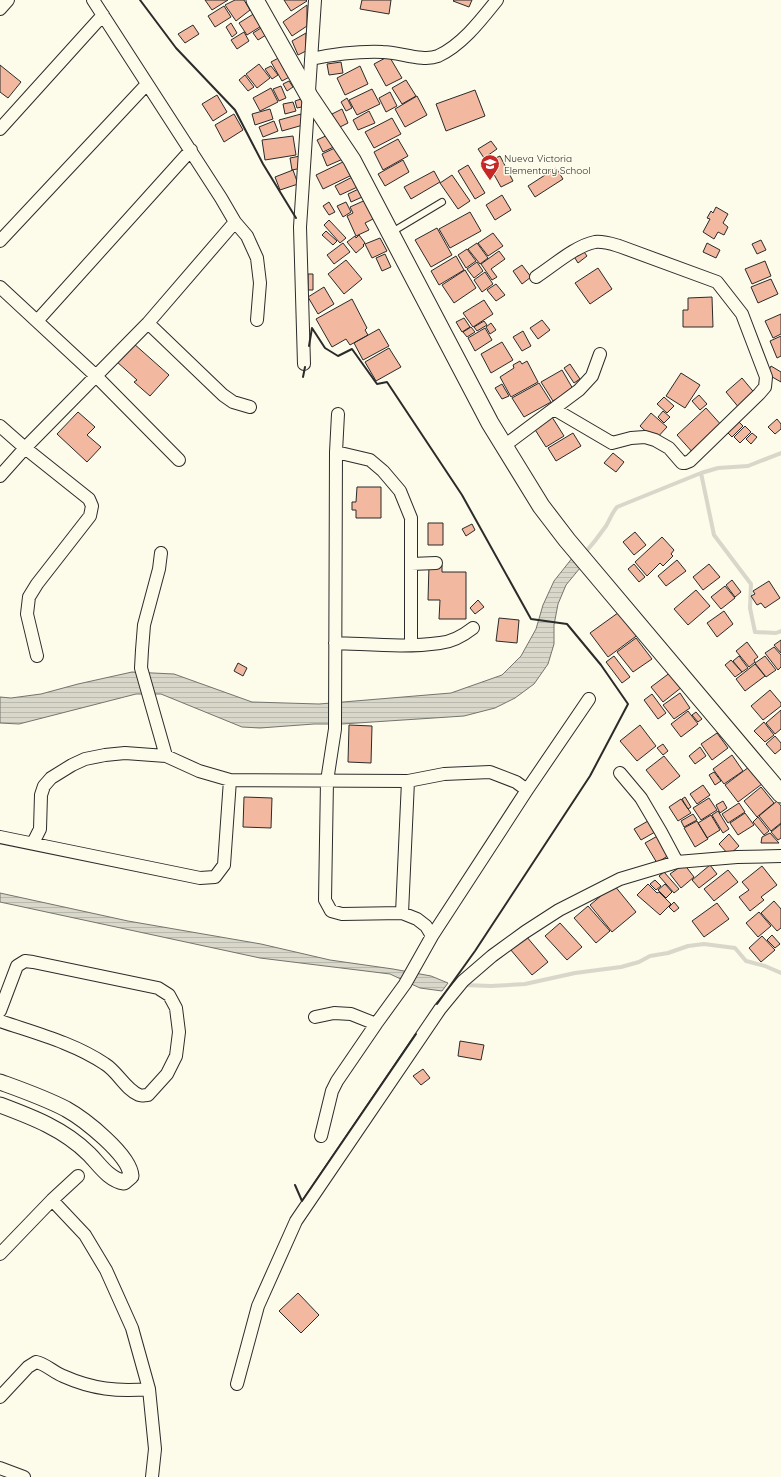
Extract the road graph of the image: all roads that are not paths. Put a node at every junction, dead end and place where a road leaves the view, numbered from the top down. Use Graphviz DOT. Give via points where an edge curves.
graph roads {
  1 [pos="8,0"];
  2 [pos="93,0"];
  3 [pos="256,0"];
  4 [pos="315,0"];
  5 [pos="497,0"];
  6 [pos="0,9"];
  7 [pos="103,15"];
  8 [pos="311,59"];
  9 [pos="147,84"];
  10 [pos="310,96"];
  11 [pos="0,129"];
  12 [pos="190,150"];
  13 [pos="442,202"];
  14 [pos="235,222"];
  15 [pos="390,232"];
  16 [pos="0,241"];
  17 [pos="536,277"];
  18 [pos="0,287"];
  19 [pos="257,320"];
  20 [pos="37,321"];
  21 [pos="148,323"];
  22 [pos="600,354"];
  23 [pos="304,364"];
  24 [pos="96,376"];
  25 [pos="250,406"];
  26 [pos="554,409"];
  27 [pos="338,414"];
  28 [pos="0,426"];
  29 [pos="504,446"];
  30 [pos="25,448"];
  31 [pos="336,452"];
  32 [pos="179,460"];
  33 [pos="0,476"];
  34 [pos="161,553"];
  35 [pos="436,563"];
  36 [pos="411,564"];
  37 [pos="473,628"];
  38 [pos="335,643"];
  39 [pos="411,645"];
  40 [pos="37,656"];
  41 [pos="589,699"];
  42 [pos="166,756"];
  43 [pos="620,772"];
  44 [pos="230,780"];
  45 [pos="327,781"];
  46 [pos="408,781"];
  47 [pos="527,790"];
  48 [pos="781,794"];
  49 [pos="0,837"];
  50 [pos="33,843"];
  51 [pos="781,856"];
  52 [pos="677,862"];
  53 [pos="402,913"];
  54 [pos="432,936"];
  55 [pos="0,1010"];
  56 [pos="315,1017"];
  57 [pos="0,1021"];
  58 [pos="376,1024"];
  59 [pos="0,1082"];
  60 [pos="0,1105"];
  61 [pos="320,1136"];
  62 [pos="78,1176"];
  63 [pos="52,1200"];
  64 [pos="0,1254"];
  65 [pos="237,1384"];
  66 [pos="149,1390"];
  67 [pos="0,1397"];
  68 [pos="0,1468"];
  69 [pos="24,1477"];
  70 [pos="152,1477"];
  1 -- 6 [label="street"];
  2 -- 7 [label="street"];
  3 -- 10 [label="main road"];
  4 -- 8 [label="street"];
  5 -- 8 [label="street" via="471,31 451,48 436,56 364,52"];
  7 -- 9 [label="street"];
  7 -- 11 [label="street"];
  8 -- 10 [label="street"];
  9 -- 12 [label="street"];
  9 -- 16 [label="street"];
  10 -- 15 [label="main road" via="352,160"];
  10 -- 23 [label="street" via="300,227"];
  12 -- 14 [label="street"];
  12 -- 20 [label="street"];
  13 -- 15 [label="lane"];
  14 -- 19 [label="street" via="247,236 257,258 260,283"];
  14 -- 21 [label="street"];
  15 -- 29 [label="main road"];
  17 -- 26 [label="street" via="578,249 595,242 619,246 717,282 742,314 766,377 765,386 759,394 685,463 682,463 669,448 655,440 645,437 612,443"];
  18 -- 20 [label="street"];
  20 -- 24 [label="street"];
  21 -- 24 [label="street"];
  21 -- 25 [label="street" via="223,395 233,402"];
  22 -- 26 [label="street" via="592,376 579,390"];
  24 -- 30 [label="street"];
  24 -- 32 [label="street"];
  26 -- 29 [label="street"];
  27 -- 31 [label="street"];
  28 -- 30 [label="street"];
  29 -- 48 [label="main road" via="541,506 566,540"];
  30 -- 33 [label="street"];
  30 -- 40 [label="street" via="89,499 92,506 90,516 29,597 27,614"];
  31 -- 36 [label="street" via="370,460 400,491 411,518"];
  31 -- 38 [label="street"];
  34 -- 42 [label="street" via="144,625 142,668"];
  35 -- 36 [label="street"];
  36 -- 39 [label="street"];
  37 -- 39 [label="street" via="465,634 441,643"];
  38 -- 39 [label="street"];
  38 -- 45 [label="street" via="336,729"];
  41 -- 47 [label="street"];
  42 -- 44 [label="street"];
  42 -- 50 [label="street" via="105,754 85,759 51,778 41,795 40,829"];
  43 -- 52 [label="street" via="640,798"];
  44 -- 45 [label="street"];
  44 -- 50 [label="street" via="224,865 215,877 200,878"];
  45 -- 46 [label="street"];
  45 -- 53 [label="street" via="325,900 331,911 342,914"];
  46 -- 47 [label="street" via="444,774 490,772"];
  46 -- 53 [label="street"];
  47 -- 54 [label="street"];
  49 -- 50 [label="street"];
  51 -- 52 [label="street" via="737,856"];
  52 -- 65 [label="street" via="620,879 559,910 492,956 463,981 440,1009 296,1221 258,1306"];
  53 -- 54 [label="street" via="417,919 426,926"];
  54 -- 58 [label="street" via="405,984"];
  55 -- 57 [label="street" via="17,966 25,961 158,988 169,995 176,1008 179,1032 176,1056 167,1074 148,1096 140,1096 111,1068 91,1055"];
  56 -- 58 [label="street" via="334,1013 351,1014"];
  58 -- 61 [label="street" via="337,1081"];
  59 -- 60 [label="street" via="67,1109 119,1153 131,1176 124,1182 117,1180 57,1129"];
  62 -- 63 [label="street"];
  63 -- 64 [label="street"];
  63 -- 66 [label="street" via="85,1236 106,1270 132,1328"];
  66 -- 67 [label="street" via="105,1389 62,1376 36,1362"];
  66 -- 70 [label="street" via="155,1449"];
  68 -- 69 [label="street"];
}
